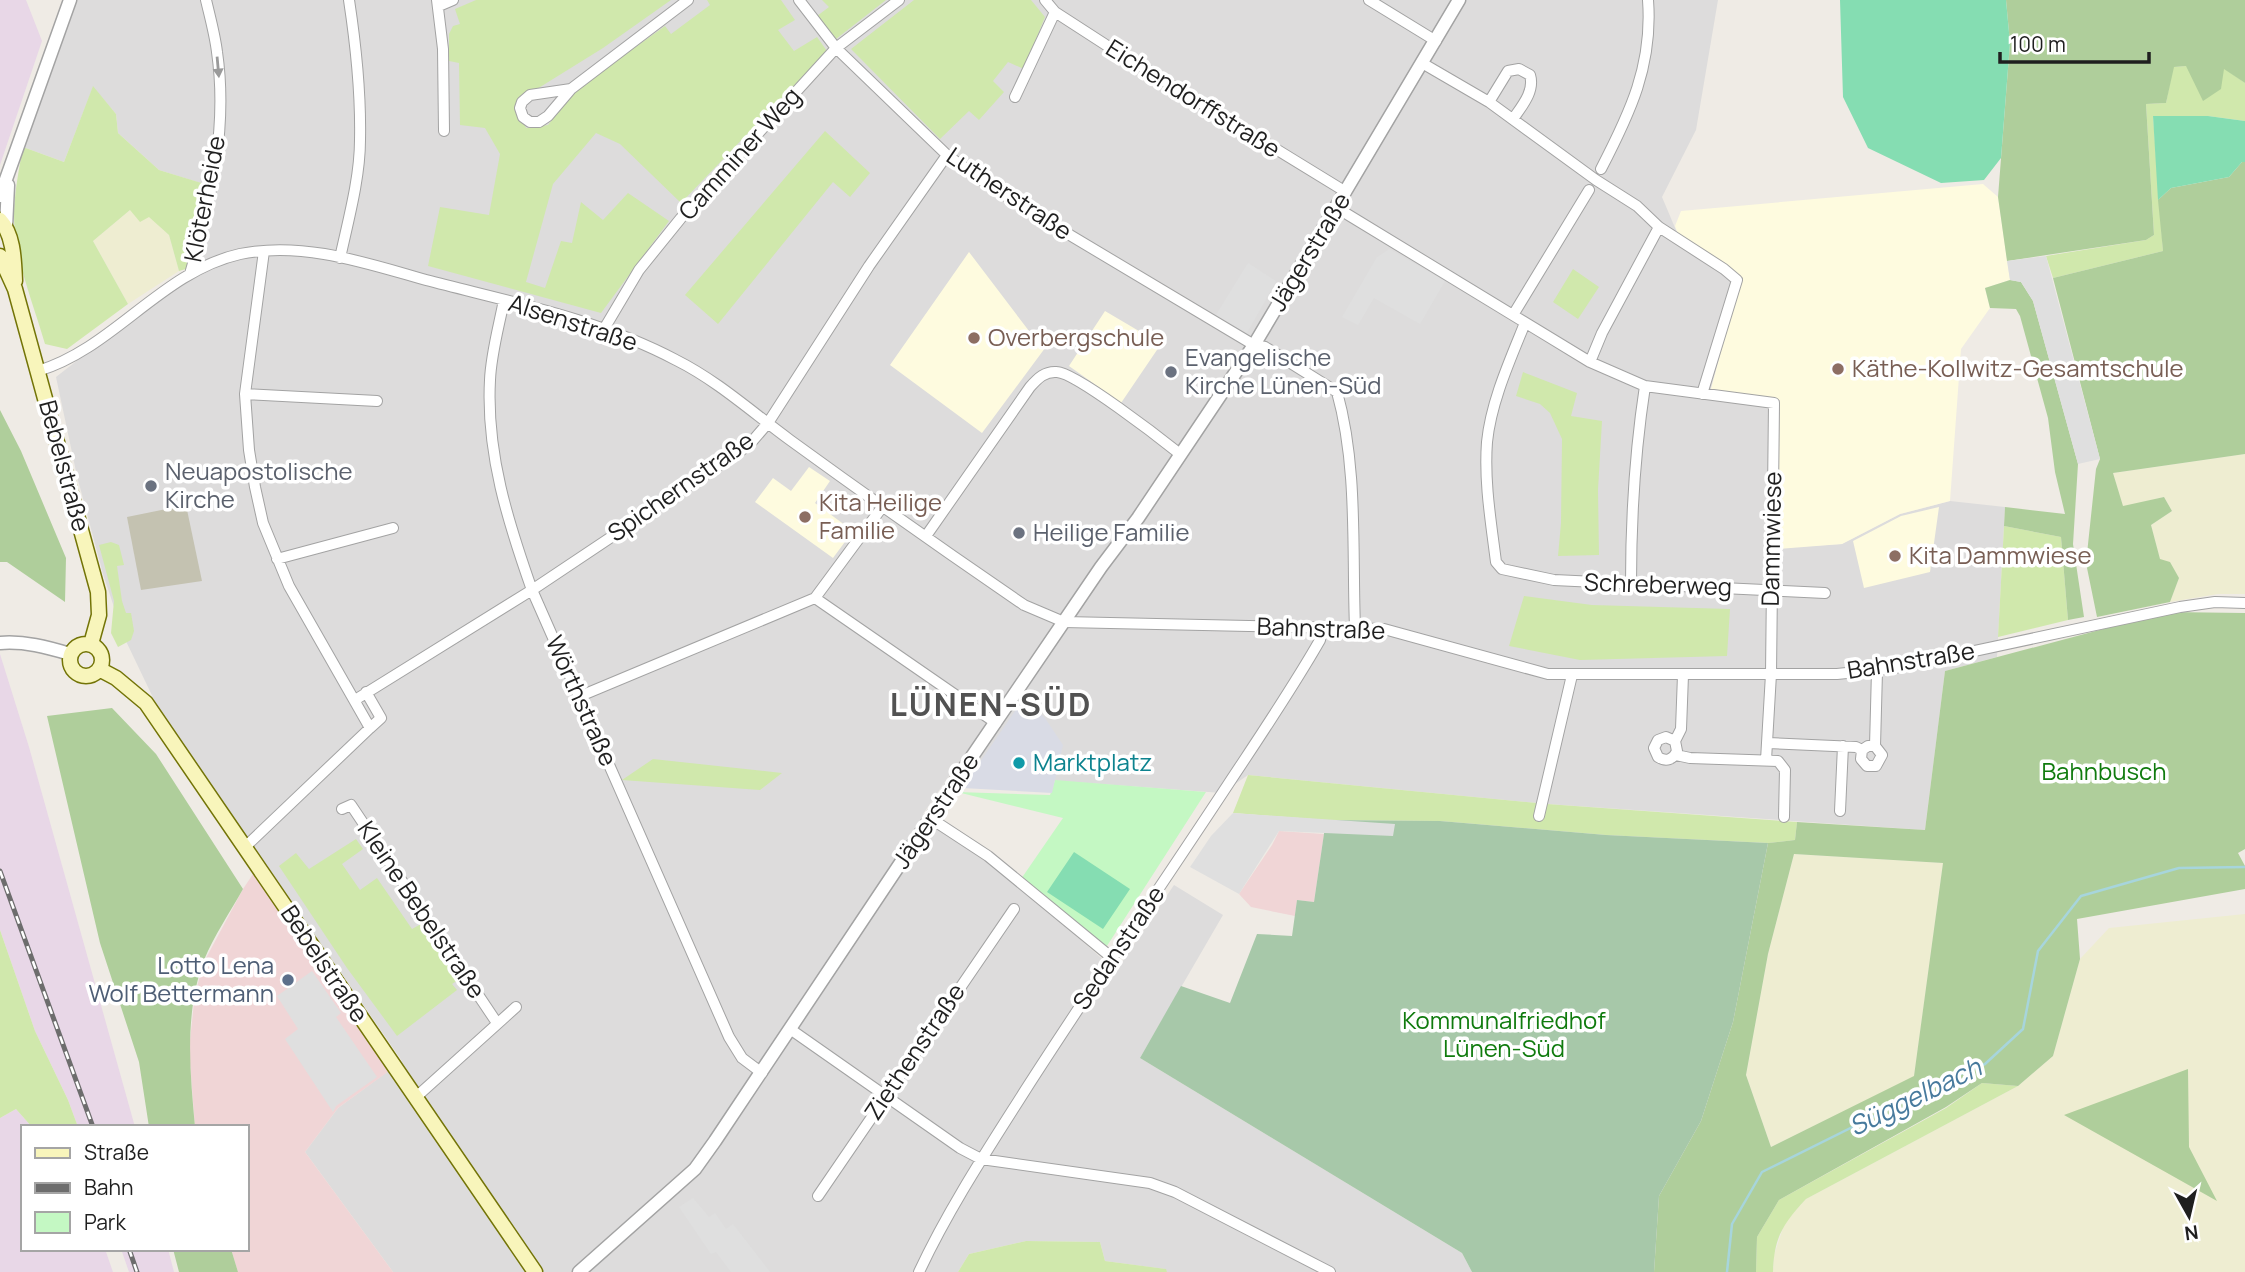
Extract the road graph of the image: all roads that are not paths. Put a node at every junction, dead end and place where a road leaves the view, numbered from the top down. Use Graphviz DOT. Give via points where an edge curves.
graph roads {
  1 [pos="71,0"];
  2 [pos="206,0"];
  3 [pos="349,0"];
  4 [pos="453,0"];
  5 [pos="688,0"];
  6 [pos="799,0"];
  7 [pos="899,0"];
  8 [pos="1045,0"];
  9 [pos="1369,0"];
  10 [pos="1459,0"];
  11 [pos="1648,0"];
  12 [pos="438,3"];
  13 [pos="1055,12"];
  14 [pos="1436,41"];
  15 [pos="836,48"];
  16 [pos="1422,63"];
  17 [pos="571,89"];
  18 [pos="1015,97"];
  19 [pos="1489,102"];
  20 [pos="1513,120"];
  21 [pos="444,131"];
  22 [pos="947,155"];
  23 [pos="1601,169"];
  24 [pos="4,179"];
  25 [pos="1588,190"];
  26 [pos="1346,192"];
  27 [pos="0,196"];
  28 [pos="1337,208"];
  29 [pos="3,218"];
  30 [pos="1659,227"];
  31 [pos="264,250"];
  32 [pos="0,256"];
  33 [pos="340,258"];
  34 [pos="190,274"];
  35 [pos="16,289"];
  36 [pos="504,300"];
  37 [pos="1513,315"];
  38 [pos="1525,323"];
  39 [pos="604,329"];
  40 [pos="1254,345"];
  41 [pos="1590,362"];
  42 [pos="38,371"];
  43 [pos="1645,386"];
  44 [pos="245,394"];
  45 [pos="1702,394"];
  46 [pos="377,401"];
  47 [pos="768,423"];
  48 [pos="1180,454"];
  49 [pos="883,506"];
  50 [pos="393,528"];
  51 [pos="926,536"];
  52 [pos="277,559"];
  53 [pos="1631,583"];
  54 [pos="1772,589"];
  55 [pos="532,590"];
  56 [pos="1825,593"];
  57 [pos="815,598"];
  58 [pos="2245,603"];
  59 [pos="1064,622"];
  60 [pos="1322,628"];
  61 [pos="1354,628"];
  62 [pos="0,643"];
  63 [pos="91,644"];
  64 [pos="71,654"];
  65 [pos="99,669"];
  66 [pos="1877,671"];
  67 [pos="1771,674"];
  68 [pos="1572,675"];
  69 [pos="1683,675"];
  70 [pos="366,692"];
  71 [pos="578,696"];
  72 [pos="355,700"];
  73 [pos="996,723"];
  74 [pos="370,728"];
  75 [pos="1675,741"];
  76 [pos="1768,744"];
  77 [pos="1843,746"];
  78 [pos="1875,746"];
  79 [pos="1862,750"];
  80 [pos="1676,755"];
  81 [pos="1766,760"];
  82 [pos="342,809"];
  83 [pos="1840,811"];
  84 [pos="1539,816"];
  85 [pos="1784,817"];
  86 [pos="930,818"];
  87 [pos="244,848"];
  88 [pos="1014,909"];
  89 [pos="1111,957"];
  90 [pos="516,1007"];
  91 [pos="497,1023"];
  92 [pos="790,1029"];
  93 [pos="762,1073"];
  94 [pos="885,1096"];
  95 [pos="415,1098"];
  96 [pos="981,1159"];
  97 [pos="818,1196"];
  98 [pos="535,1272"];
  99 [pos="579,1272"];
  100 [pos="919,1272"];
  101 [pos="1330,1272"];
  1 -- 24 [label="street"];
  2 -- 34 [label="street, Klöterheide, one-way" via="217,52 220,123 212,189"];
  3 -- 33 [label="street" via="357,54 360,143"];
  4 -- 12 [label="street"];
  5 -- 17 [label="street"];
  6 -- 15 [label="street, Lutherstraße"];
  7 -- 15 [label="street, Camminer Weg"];
  8 -- 13 [label="street, Eichendorffstraße"];
  9 -- 14 [label="street"];
  10 -- 14 [label="street, Jägerstraße"];
  11 -- 23 [label="street" via="1642,74 1632,108"];
  12 -- 21 [label="street"];
  13 -- 18 [label="street"];
  13 -- 26 [label="street, Eichendorffstraße"];
  14 -- 16 [label="street, Jägerstraße"];
  15 -- 22 [label="street, Lutherstraße"];
  15 -- 39 [label="street, Camminer Weg" via="681,218 639,270"];
  16 -- 19 [label="street"];
  16 -- 26 [label="street, Jägerstraße"];
  17 -- 17 [label="street" via="539,122 523,117 520,108 530,95"];
  19 -- 20 [label="street"];
  19 -- 20 [label="street" via="1508,71 1519,69 1530,75 1530,92"];
  20 -- 30 [label="street" via="1637,206"];
  22 -- 40 [label="street, Lutherstraße" via="1028,210"];
  22 -- 47 [label="street, Spichernstraße"];
  24 -- 27 [label="street"];
  24 -- 29 [label="street"];
  25 -- 37 [label="street"];
  26 -- 28 [label="street, Jägerstraße"];
  28 -- 37 [label="street"];
  28 -- 40 [label="street, Jägerstraße"];
  29 -- 35 [label="main road, Bebelstraße"];
  30 -- 41 [label="street"];
  30 -- 45 [label="street" via="1737,280"];
  31 -- 33 [label="street, Alsenstraße"];
  31 -- 34 [label="street, Alsenstraße" via="226,258"];
  31 -- 44 [label="street"];
  32 -- 35 [label="main road, Bebelstraße"];
  33 -- 36 [label="street, Alsenstraße"];
  34 -- 42 [label="street, Alsenstraße" via="71,359"];
  35 -- 42 [label="main road, Bebelstraße"];
  36 -- 39 [label="street, Alsenstraße"];
  36 -- 55 [label="street, Wörthstraße" via="490,379 494,454 507,521"];
  37 -- 38 [label="street"];
  38 -- 41 [label="street"];
  38 -- 53 [label="street, Schreberweg" via="1488,441 1488,504 1496,562 1502,569 1554,580"];
  39 -- 47 [label="street, Alsenstraße" via="685,365"];
  40 -- 48 [label="street, Jägerstraße"];
  40 -- 61 [label="street, Lutherstraße" via="1265,346 1337,392 1351,483"];
  41 -- 43 [label="street"];
  42 -- 63 [label="main road, Bebelstraße" via="98,592 99,615"];
  43 -- 45 [label="street"];
  43 -- 53 [label="street" via="1631,533"];
  44 -- 46 [label="street"];
  44 -- 52 [label="street" via="255,487"];
  45 -- 54 [label="street, Dammwiese" via="1774,403"];
  47 -- 49 [label="street, Alsenstraße"];
  47 -- 55 [label="street, Spichernstraße" via="731,458"];
  48 -- 51 [label="street" via="1070,375 1048,372 1025,393"];
  48 -- 59 [label="street, Jägerstraße"];
  49 -- 51 [label="street, Alsenstraße"];
  49 -- 57 [label="street"];
  50 -- 52 [label="street"];
  51 -- 59 [label="street, Alsenstraße" via="1024,604"];
  52 -- 72 [label="street"];
  53 -- 54 [label="street, Schreberweg"];
  54 -- 56 [label="street, Schreberweg"];
  54 -- 67 [label="street, Dammwiese"];
  55 -- 70 [label="street, Spichernstraße"];
  55 -- 71 [label="street, Wörthstraße"];
  57 -- 71 [label="street"];
  57 -- 73 [label="street"];
  58 -- 66 [label="street, Bahnstraße" via="2180,607"];
  59 -- 60 [label="street, Bahnstraße"];
  59 -- 73 [label="street, Jägerstraße"];
  60 -- 61 [label="street, Bahnstraße"];
  60 -- 89 [label="street, Sedanstraße" via="1320,640 1274,714"];
  61 -- 68 [label="street, Bahnstraße" via="1394,631 1529,670"];
  62 -- 64 [label="street" via="36,645"];
  63 -- 64 [label="main road" via="81,644"];
  63 -- 65 [label="main road" via="102,655"];
  64 -- 65 [label="main road" via="70,664 81,675"];
  65 -- 87 [label="main road, Bebelstraße" via="146,703"];
  66 -- 67 [label="street, Bahnstraße"];
  66 -- 78 [label="street"];
  67 -- 69 [label="street, Bahnstraße"];
  67 -- 76 [label="street, Dammwiese"];
  68 -- 69 [label="street, Bahnstraße"];
  68 -- 84 [label="street"];
  69 -- 75 [label="street" via="1681,729"];
  70 -- 72 [label="street, Spichernstraße"];
  70 -- 74 [label="street" via="381,718"];
  71 -- 93 [label="street, Wörthstraße" via="729,1037 742,1058"];
  72 -- 74 [label="street"];
  73 -- 86 [label="street, Jägerstraße"];
  74 -- 87 [label="street"];
  75 -- 80 [label="street"];
  75 -- 80 [label="street" via="1662,738 1654,748 1662,760"];
  76 -- 77 [label="street"];
  76 -- 81 [label="street, Dammwiese"];
  77 -- 79 [label="street"];
  77 -- 83 [label="street"];
  78 -- 79 [label="street"];
  78 -- 79 [label="street" via="1882,755 1876,766 1863,764"];
  80 -- 81 [label="street"];
  81 -- 85 [label="street" via="1778,761 1785,770"];
  82 -- 91 [label="street, Kleine Bebelstraße" via="351,805"];
  86 -- 89 [label="street" via="988,856"];
  86 -- 92 [label="street, Jägerstraße"];
  87 -- 95 [label="main road, Bebelstraße"];
  88 -- 94 [label="street, Ziethenstraße"];
  89 -- 96 [label="street, Sedanstraße"];
  90 -- 91 [label="street, Kleine Bebelstraße"];
  91 -- 95 [label="street, Kleine Bebelstraße"];
  92 -- 93 [label="street, Jägerstraße"];
  92 -- 94 [label="street"];
  93 -- 99 [label="street, Jägerstraße" via="695,1169"];
  94 -- 96 [label="street"];
  94 -- 97 [label="street, Ziethenstraße"];
  95 -- 98 [label="main road, Bebelstraße"];
  96 -- 100 [label="street, Sedanstraße"];
  96 -- 101 [label="street" via="1150,1183"];
}
